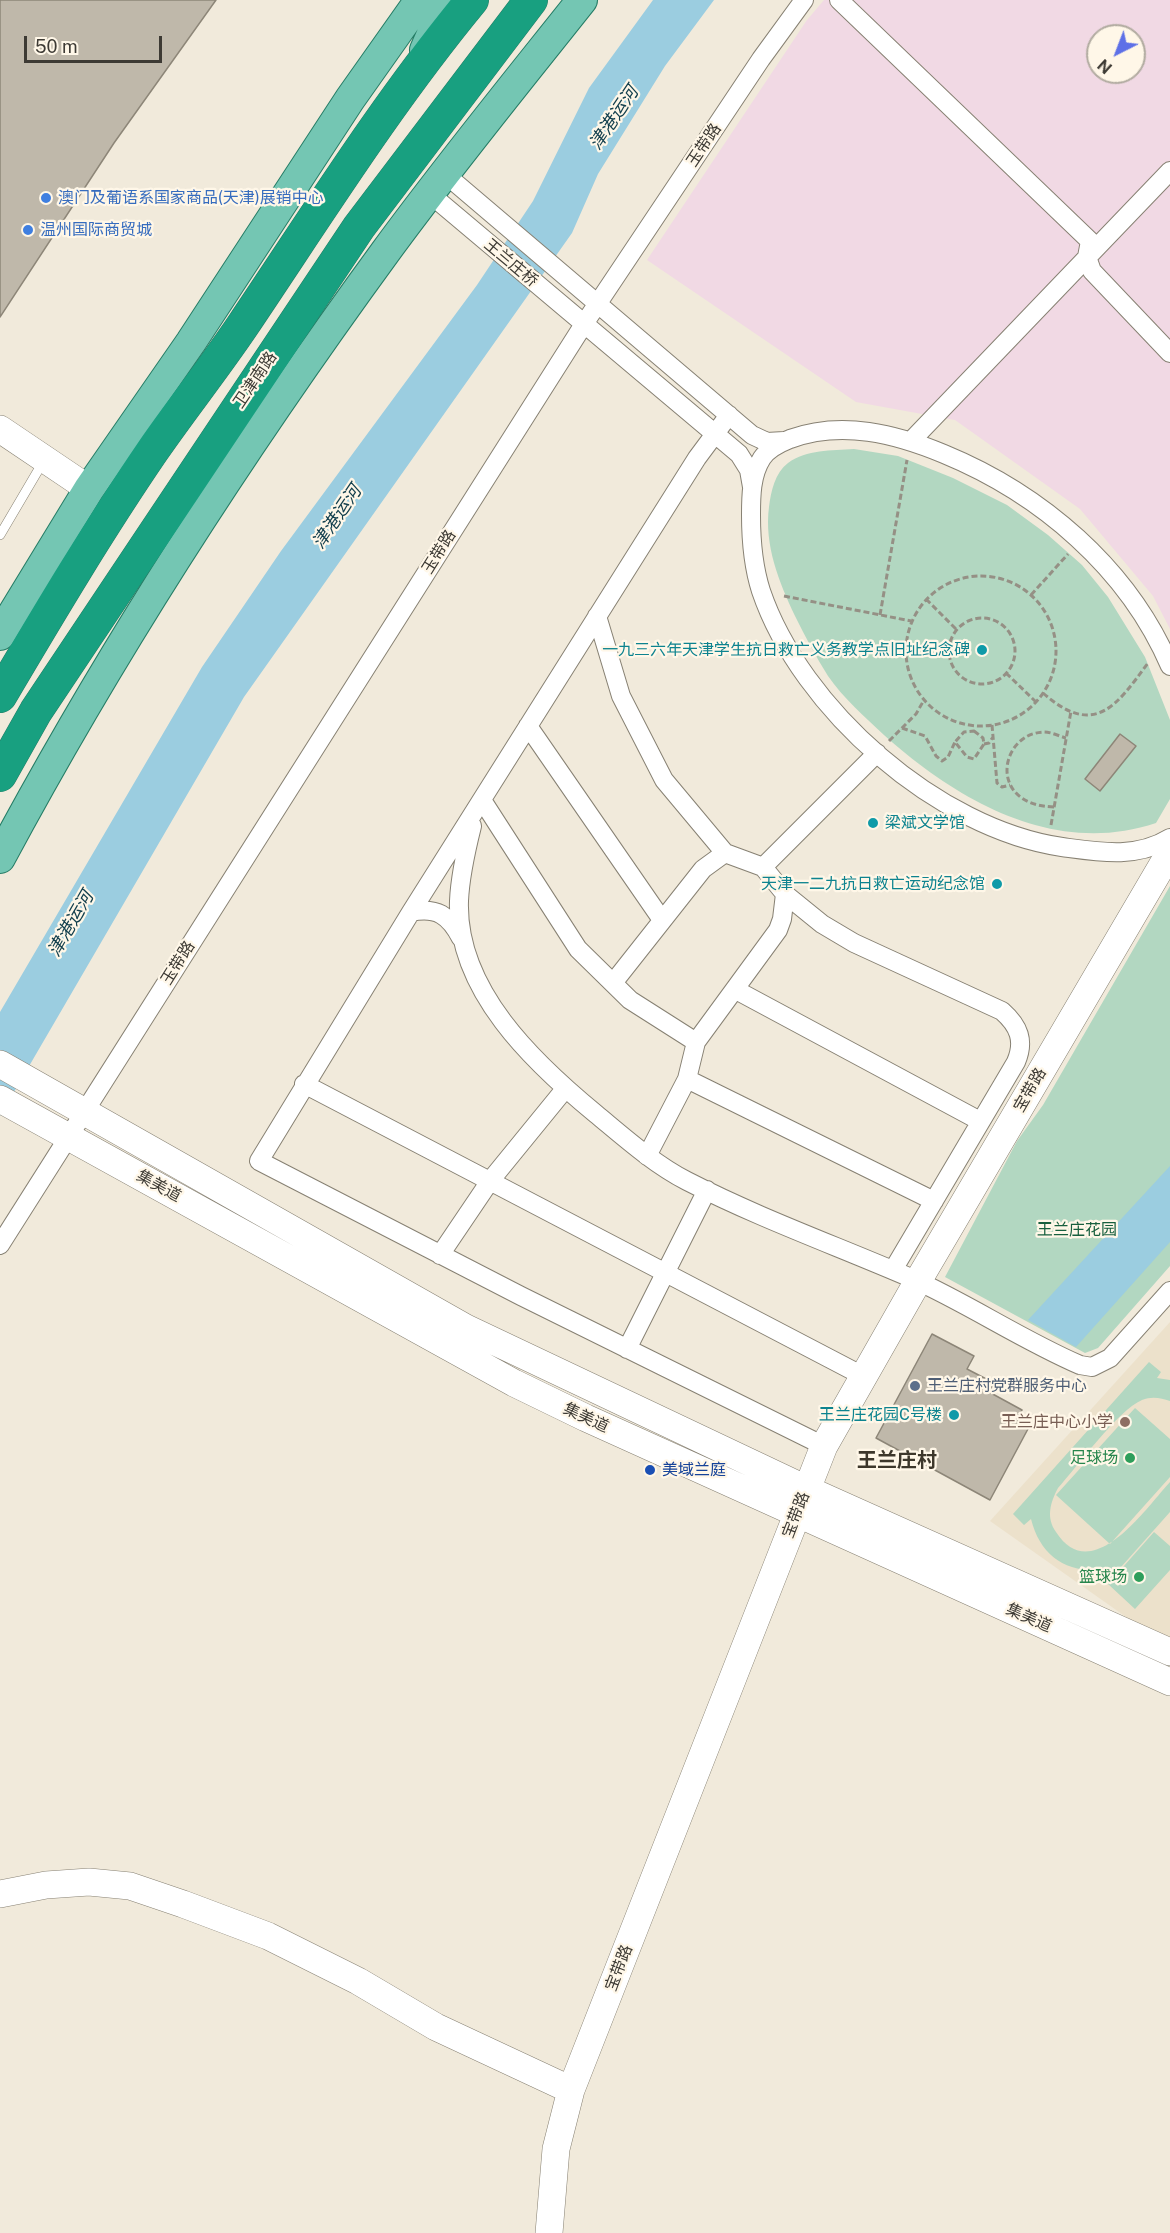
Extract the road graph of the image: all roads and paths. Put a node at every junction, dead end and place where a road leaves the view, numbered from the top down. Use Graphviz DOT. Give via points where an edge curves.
graph roads {
  1 [pos="420,0"];
  2 [pos="447,0"];
  3 [pos="472,0"];
  4 [pos="531,0"];
  5 [pos="582,0"];
  6 [pos="804,0"];
  7 [pos="839,0"];
  8 [pos="418,66"];
  9 [pos="1170,171"];
  10 [pos="438,184"];
  11 [pos="1087,257"];
  12 [pos="598,304"];
  13 [pos="584,324"];
  14 [pos="1170,353"];
  15 [pos="729,415"];
  16 [pos="0,429"];
  17 [pos="715,434"];
  18 [pos="786,441"];
  19 [pos="911,441"];
  20 [pos="45,459"];
  21 [pos="89,489"];
  22 [pos="752,489"];
  23 [pos="0,535"];
  24 [pos="1080,541"];
  25 [pos="762,592"];
  26 [pos="1031,595"];
  27 [pos="926,599"];
  28 [pos="880,615"];
  29 [pos="597,616"];
  30 [pos="911,621"];
  31 [pos="957,630"];
  32 [pos="0,634"];
  33 [pos="1166,658"];
  34 [pos="1006,673"];
  35 [pos="1043,693"];
  36 [pos="0,696"];
  37 [pos="924,700"];
  38 [pos="1036,702"];
  39 [pos="1071,711"];
  40 [pos="992,725"];
  41 [pos="528,726"];
  42 [pos="902,729"];
  43 [pos="993,737"];
  44 [pos="1066,738"];
  45 [pos="955,742"];
  46 [pos="984,744"];
  47 [pos="877,753"];
  48 [pos="0,775"];
  49 [pos="1010,785"];
  50 [pos="479,803"];
  51 [pos="1054,807"];
  52 [pos="1170,838"];
  53 [pos="1048,845"];
  54 [pos="1170,852"];
  55 [pos="725,853"];
  56 [pos="0,858"];
  57 [pos="763,867"];
  58 [pos="785,894"];
  59 [pos="411,912"];
  60 [pos="662,920"];
  61 [pos="463,942"];
  62 [pos="613,983"];
  63 [pos="736,990"];
  64 [pos="696,1042"];
  65 [pos="0,1064"];
  66 [pos="687,1079"];
  67 [pos="304,1084"];
  68 [pos="565,1089"];
  69 [pos="11,1106"];
  70 [pos="84,1111"];
  71 [pos="980,1121"];
  72 [pos="69,1136"];
  73 [pos="647,1156"];
  74 [pos="490,1181"];
  75 [pos="707,1190"];
  76 [pos="934,1201"];
  77 [pos="0,1245"];
  78 [pos="440,1255"];
  79 [pos="664,1272"];
  80 [pos="905,1276"];
  81 [pos="1170,1291"];
  82 [pos="627,1348"];
  83 [pos="863,1376"];
  84 [pos="824,1446"];
  85 [pos="806,1489"];
  86 [pos="796,1514"];
  87 [pos="1170,1652"];
  88 [pos="1170,1682"];
  89 [pos="0,1894"];
  90 [pos="572,2090"];
  91 [pos="549,2233"];
  1 -- 21 [label="main road"];
  2 -- 8 [label="main road"];
  3 -- 8 [label="highway"];
  4 -- 48 [label="highway, 卫津南路" via="360,227 36,711"];
  5 -- 10 [label="main road"];
  6 -- 12 [label="street, 玉带路"];
  7 -- 11 [label="street" via="1090,241"];
  8 -- 36 [label="highway" via="242,327 152,452"];
  9 -- 11 [label="street"];
  10 -- 12 [label="street, 王兰庄桥" via="492,215"];
  10 -- 13 [label="street, 王兰庄桥" via="477,234"];
  10 -- 56 [label="main road" via="282,400 132,625"];
  11 -- 14 [label="street" via="1100,282"];
  11 -- 19 [label="street"];
  12 -- 13 [label="street, 玉带路"];
  12 -- 15 [label="street, 王兰庄桥"];
  13 -- 17 [label="street, 王兰庄桥"];
  13 -- 70 [label="street, 玉带路"];
  15 -- 17 [label="street"];
  15 -- 18 [label="street, 王兰庄桥" via="758,438 767,442"];
  16 -- 20 [label="main road"];
  17 -- 22 [label="street, 王兰庄桥" via="739,454"];
  17 -- 29 [label="street"];
  18 -- 19 [label="street" via="811,432 843,429"];
  18 -- 22 [label="street" via="762,457"];
  19 -- 24 [label="street" via="1007,483"];
  19 -- 28 [label="path"];
  20 -- 21 [label="main road"];
  20 -- 23 [label="lane"];
  21 -- 32 [label="main road"];
  22 -- 25 [label="street" via="752,541"];
  24 -- 26 [label="path"];
  24 -- 33 [label="street" via="1135,605"];
  25 -- 28 [label="path"];
  25 -- 47 [label="street" via="808,676 835,711"];
  26 -- 27 [label="path" via="1003,579 974,576 947,584"];
  26 -- 35 [label="path" via="1047,615 1055,643 1053,673"];
  27 -- 30 [label="path"];
  27 -- 31 [label="path"];
  28 -- 30 [label="path"];
  29 -- 41 [label="street"];
  29 -- 55 [label="street" via="621,696 664,780"];
  30 -- 37 [label="path" via="906,664"];
  31 -- 34 [label="path" via="949,653 958,674 972,683 984,684"];
  31 -- 34 [label="path" via="980,618 1005,627 1015,652"];
  33 -- 39 [label="path" via="1151,659 1120,701 1094,714"];
  34 -- 38 [label="path"];
  35 -- 38 [label="path"];
  35 -- 39 [label="path"];
  37 -- 40 [label="path" via="956,722"];
  37 -- 42 [label="path"];
  38 -- 40 [label="path" via="1015,718"];
  39 -- 44 [label="path"];
  40 -- 43 [label="path"];
  41 -- 50 [label="street"];
  41 -- 60 [label="street"];
  42 -- 45 [label="path" via="925,736 942,761"];
  42 -- 47 [label="path"];
  43 -- 46 [label="path"];
  43 -- 49 [label="path" via="997,783 1002,787"];
  44 -- 49 [label="path" via="1044,732 1022,741 1008,761"];
  44 -- 51 [label="path"];
  45 -- 46 [label="path" via="964,732 974,731"];
  45 -- 46 [label="path" via="963,754 974,759"];
  47 -- 53 [label="street" via="957,811 1003,832"];
  47 -- 57 [label="street"];
  49 -- 51 [label="path" via="1028,804"];
  50 -- 59 [label="street"];
  50 -- 61 [label="street" via="465,854 459,902"];
  50 -- 62 [label="street" via="578,949"];
  51 -- 53 [label="path"];
  52 -- 53 [label="street" via="1142,851 1125,853"];
  54 -- 80 [label="main road, 宝带路"];
  55 -- 57 [label="street"];
  55 -- 60 [label="street" via="703,869"];
  57 -- 58 [label="street"];
  58 -- 63 [label="street" via="778,930"];
  58 -- 71 [label="street" via="822,924 854,943 1002,1011 1011,1019 1021,1049"];
  59 -- 61 [label="street" via="445,914"];
  59 -- 67 [label="street"];
  60 -- 62 [label="street"];
  61 -- 68 [label="street" via="474,971 506,1028"];
  62 -- 64 [label="street" via="630,1000"];
  63 -- 64 [label="street"];
  63 -- 71 [label="street"];
  64 -- 66 [label="street"];
  65 -- 70 [label="main road, 集美道"];
  66 -- 73 [label="street"];
  66 -- 76 [label="street"];
  67 -- 74 [label="street"];
  67 -- 78 [label="street" via="259,1161"];
  68 -- 73 [label="street"];
  68 -- 74 [label="street"];
  69 -- 72 [label="main road, 集美道"];
  70 -- 72 [label="street, 玉带路"];
  70 -- 85 [label="main road, 集美道" via="466,1328"];
  71 -- 76 [label="street"];
  72 -- 77 [label="street, 玉带路"];
  72 -- 86 [label="main road, 集美道" via="514,1383"];
  73 -- 75 [label="street"];
  74 -- 78 [label="street"];
  74 -- 79 [label="street"];
  75 -- 79 [label="street"];
  75 -- 80 [label="street"];
  76 -- 80 [label="street"];
  78 -- 82 [label="street"];
  79 -- 82 [label="street"];
  79 -- 83 [label="street"];
  80 -- 81 [label="street" via="1070,1361 1092,1367 1110,1358"];
  80 -- 83 [label="main road, 宝带路"];
  82 -- 84 [label="street"];
  83 -- 84 [label="main road, 宝带路"];
  84 -- 85 [label="main road, 宝带路"];
  85 -- 86 [label="main road, 宝带路"];
  85 -- 87 [label="main road, 集美道"];
  86 -- 88 [label="main road, 集美道"];
  86 -- 90 [label="main road, 宝带路"];
  89 -- 90 [label="main road" via="89,1882 130,1886 183,1904 268,1936 358,1981 436,2027"];
  90 -- 91 [label="main road, 宝带路" via="556,2150"];
}
